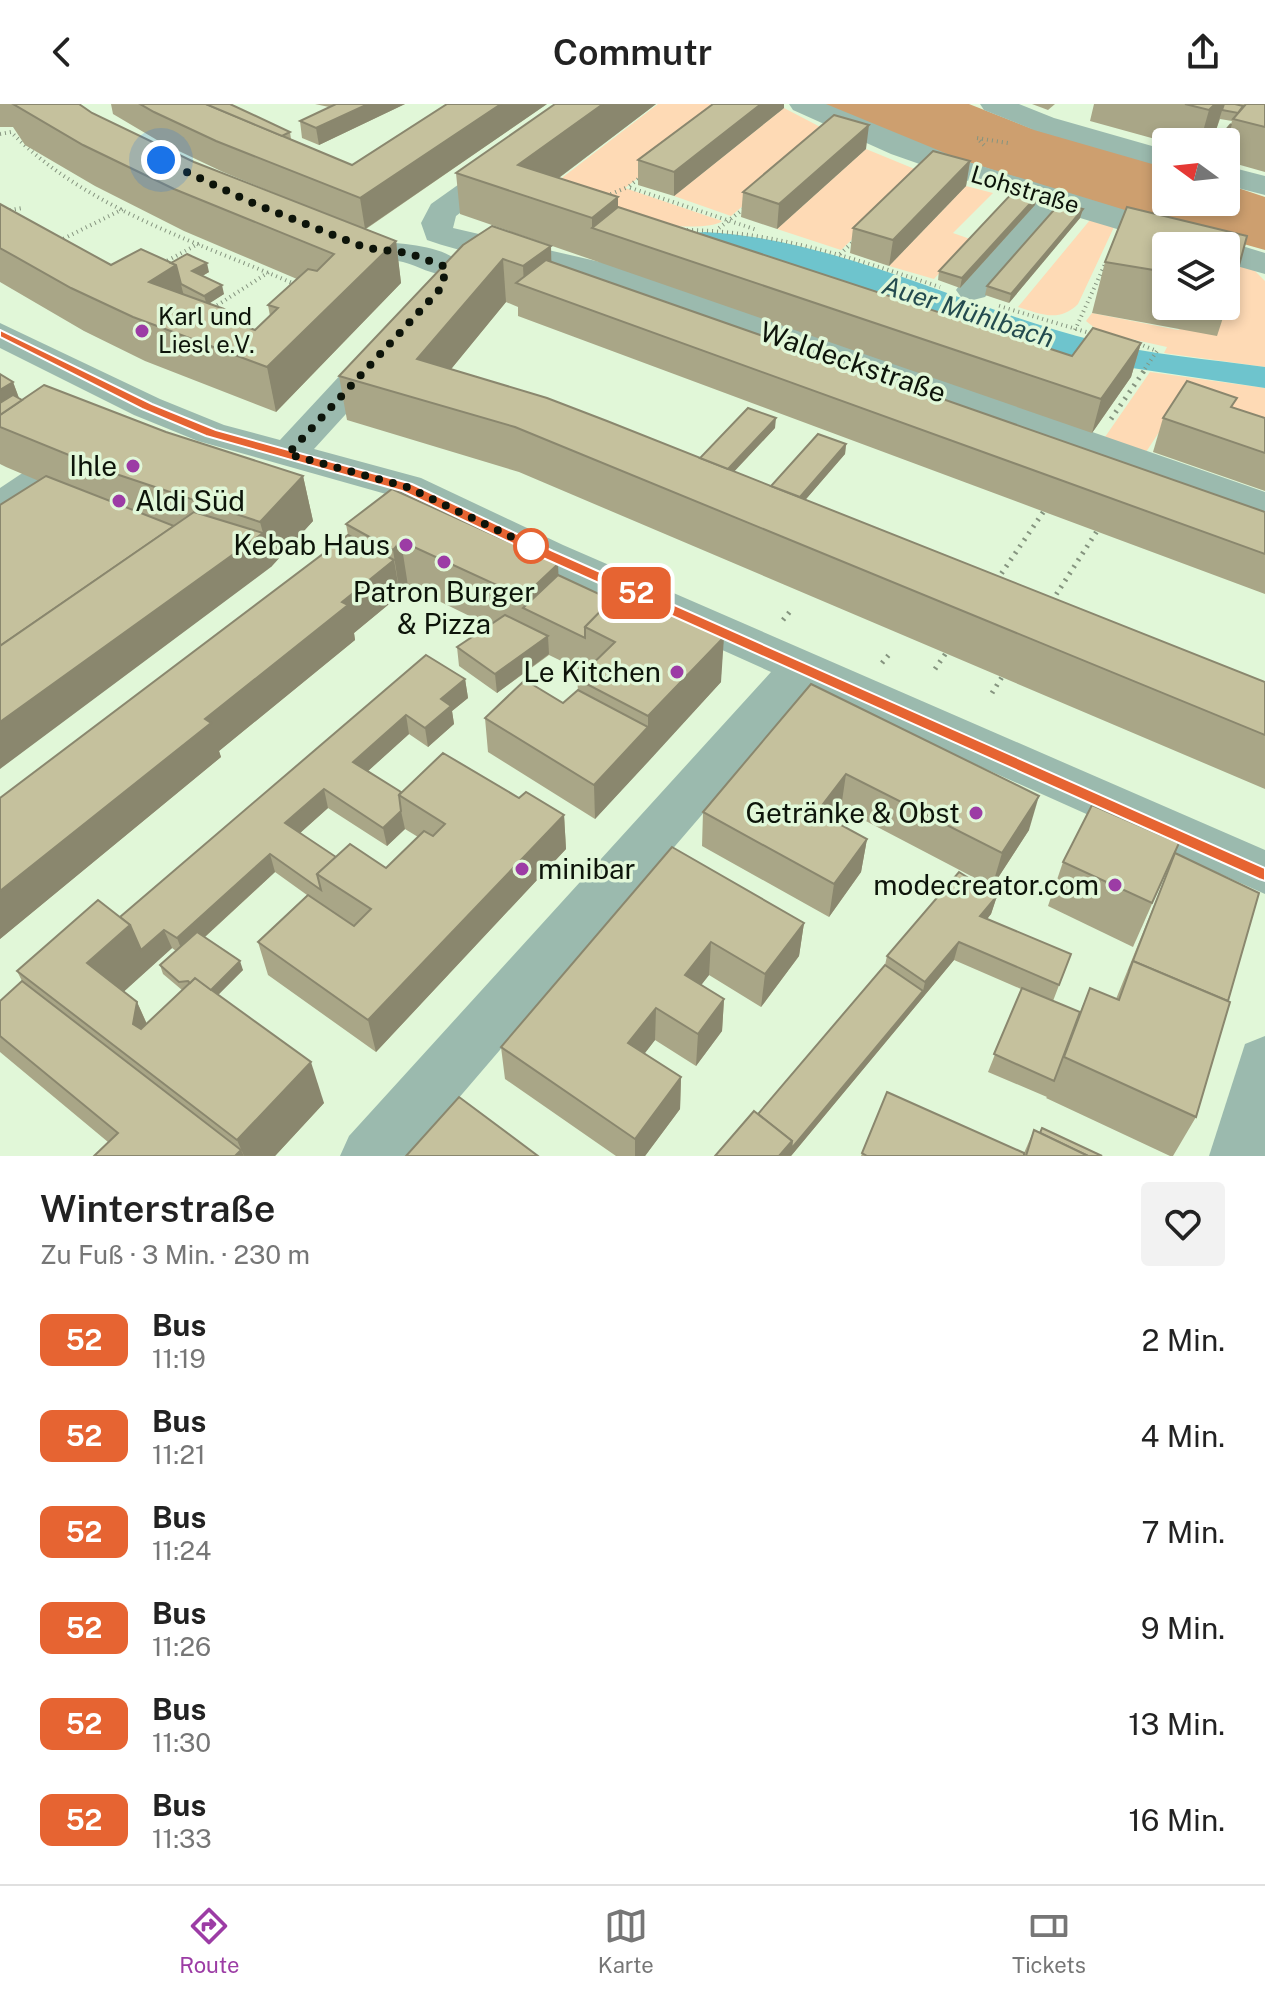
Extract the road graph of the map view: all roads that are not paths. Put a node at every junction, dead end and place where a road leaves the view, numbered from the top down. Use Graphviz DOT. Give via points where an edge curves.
graph roads {
  1 [pos="590,104"];
  2 [pos="803,104"];
  3 [pos="994,104"];
  4 [pos="1071,104"];
  5 [pos="1044,124"];
  6 [pos="1152,155"];
  7 [pos="1240,179"];
  8 [pos="1265,186"];
  9 [pos="1055,199"];
  10 [pos="311,226"];
  11 [pos="1163,232"];
  12 [pos="438,233"];
  13 [pos="476,246"];
  14 [pos="408,253"];
  15 [pos="1240,256"];
  16 [pos="1265,264"];
  17 [pos="974,295"];
  18 [pos="430,296"];
  19 [pos="0,334"];
  20 [pos="147,407"];
  21 [pos="115,428"];
  22 [pos="288,454"];
  23 [pos="38,481"];
  24 [pos="0,506"];
  25 [pos="1265,506"];
  26 [pos="793,644"];
  27 [pos="1265,873"];
  28 [pos="1265,1062"];
  29 [pos="370,1156"];
  30 [pos="1239,1156"];
  1 -- 12 [label="street" via="442,211"];
  2 -- 9 [label="street, Lohstraße" via="935,162"];
  3 -- 5 [label="street"];
  4 -- 5 [label="street"];
  5 -- 6 [label="street"];
  7 -- 8 [label="street"];
  9 -- 11 [label="street, Lohstraße"];
  9 -- 17 [label="street"];
  10 -- 14 [label="street" via="366,248"];
  12 -- 13 [label="street, Waldeckstraße"];
  12 -- 14 [label="street"];
  13 -- 18 [label="street"];
  13 -- 25 [label="street, Waldeckstraße" via="512,249 597,271"];
  14 -- 18 [label="street"];
  15 -- 16 [label="street"];
  18 -- 22 [label="street"];
  19 -- 20 [label="street"];
  20 -- 21 [label="street"];
  20 -- 22 [label="street" via="211,433"];
  22 -- 26 [label="street" via="392,502"];
  23 -- 24 [label="street"];
  26 -- 27 [label="street"];
  26 -- 29 [label="street"];
  28 -- 30 [label="street"];
}
